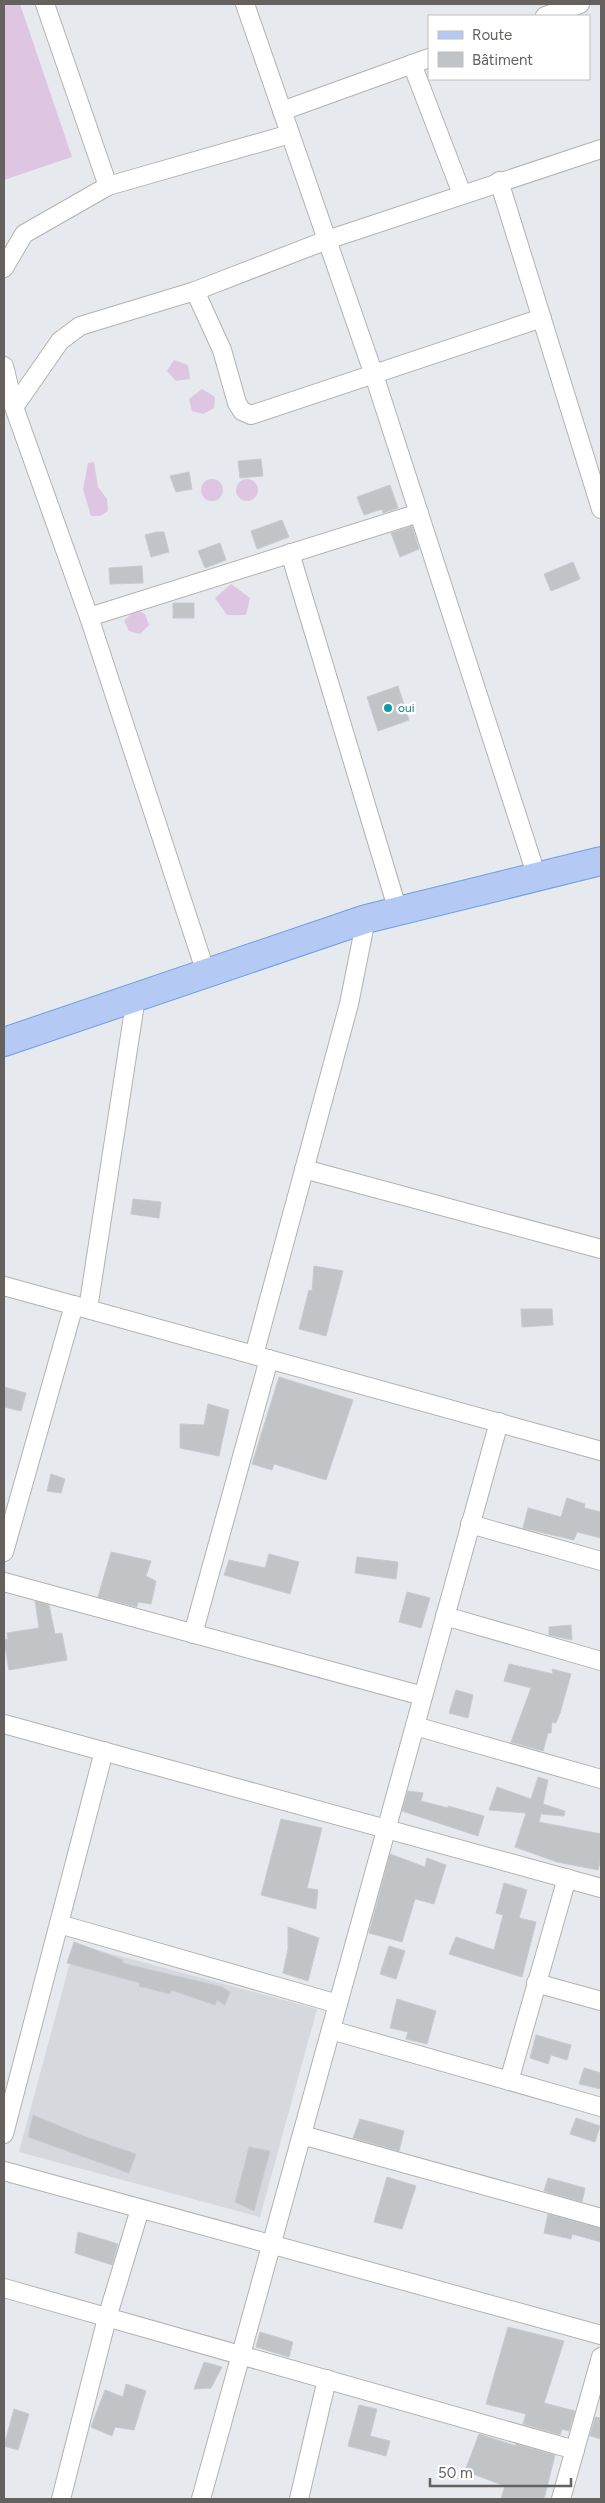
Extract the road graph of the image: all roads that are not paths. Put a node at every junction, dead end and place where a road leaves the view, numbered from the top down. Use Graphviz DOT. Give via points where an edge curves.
graph roads {
  1 [pos="45,4"];
  2 [pos="245,4"];
  3 [pos="580,4"];
  4 [pos="548,15"];
  5 [pos="428,58"];
  6 [pos="412,64"];
  7 [pos="282,110"];
  8 [pos="290,134"];
  9 [pos="601,149"];
  10 [pos="499,181"];
  11 [pos="108,186"];
  12 [pos="462,194"];
  13 [pos="327,240"];
  14 [pos="4,268"];
  15 [pos="195,291"];
  16 [pos="542,318"];
  17 [pos="4,366"];
  18 [pos="374,374"];
  19 [pos="14,407"];
  20 [pos="601,510"];
  21 [pos="419,513"];
  22 [pos="290,553"];
  23 [pos="89,617"];
  24 [pos="601,861"];
  25 [pos="537,877"];
  26 [pos="398,911"];
  27 [pos="366,919"];
  28 [pos="206,973"];
  29 [pos="136,997"];
  30 [pos="4,1042"];
  31 [pos="304,1170"];
  32 [pos="601,1249"];
  33 [pos="4,1286"];
  34 [pos="81,1307"];
  35 [pos="262,1357"];
  36 [pos="499,1422"];
  37 [pos="601,1451"];
  38 [pos="470,1524"];
  39 [pos="4,1552"];
  40 [pos="601,1560"];
  41 [pos="4,1582"];
  42 [pos="445,1616"];
  43 [pos="192,1634"];
  44 [pos="601,1661"];
  45 [pos="423,1696"];
  46 [pos="4,1724"];
  47 [pos="414,1726"];
  48 [pos="104,1751"];
  49 [pos="601,1779"];
  50 [pos="386,1828"];
  51 [pos="566,1878"];
  52 [pos="601,1888"];
  53 [pos="58,1924"];
  54 [pos="536,1983"];
  55 [pos="601,2001"];
  56 [pos="338,2004"];
  57 [pos="331,2030"];
  58 [pos="508,2081"];
  59 [pos="601,2107"];
  60 [pos="4,2134"];
  61 [pos="302,2135"];
  62 [pos="4,2172"];
  63 [pos="140,2208"];
  64 [pos="601,2218"];
  65 [pos="272,2245"];
  66 [pos="4,2288"];
  67 [pos="107,2318"];
  68 [pos="601,2335"];
  69 [pos="241,2355"];
  70 [pos="601,2357"];
  71 [pos="326,2379"];
  72 [pos="575,2450"];
  73 [pos="61,2499"];
  74 [pos="201,2499"];
  75 [pos="299,2499"];
  76 [pos="561,2499"];
  1 -- 11 [label="street"];
  2 -- 7 [label="street"];
  3 -- 4 [label="street"];
  5 -- 6 [label="street"];
  6 -- 7 [label="street"];
  6 -- 12 [label="street"];
  7 -- 8 [label="street"];
  8 -- 11 [label="street"];
  8 -- 13 [label="street"];
  9 -- 10 [label="street"];
  10 -- 12 [label="street"];
  10 -- 16 [label="street"];
  11 -- 14 [label="street" via="24,234"];
  12 -- 13 [label="street"];
  13 -- 15 [label="street"];
  13 -- 18 [label="street"];
  15 -- 18 [label="street" via="222,350 237,403 250,415"];
  15 -- 19 [label="street" via="80,326 60,341"];
  16 -- 18 [label="street"];
  16 -- 20 [label="street"];
  17 -- 19 [label="street"];
  18 -- 21 [label="street"];
  19 -- 23 [label="street"];
  21 -- 22 [label="street"];
  21 -- 25 [label="street"];
  22 -- 23 [label="street"];
  22 -- 26 [label="street"];
  23 -- 28 [label="street"];
  24 -- 25 [label="main road"];
  25 -- 26 [label="main road"];
  26 -- 27 [label="main road"];
  27 -- 28 [label="main road"];
  27 -- 31 [label="street" via="349,1004"];
  28 -- 29 [label="main road"];
  29 -- 30 [label="main road"];
  29 -- 34 [label="street"];
  31 -- 32 [label="street"];
  31 -- 35 [label="street"];
  33 -- 34 [label="street"];
  34 -- 35 [label="street"];
  34 -- 39 [label="street"];
  35 -- 36 [label="street"];
  35 -- 43 [label="street"];
  36 -- 37 [label="street"];
  36 -- 38 [label="street"];
  38 -- 40 [label="street"];
  38 -- 42 [label="street"];
  41 -- 43 [label="street"];
  42 -- 44 [label="street"];
  42 -- 45 [label="street"];
  43 -- 45 [label="street"];
  45 -- 47 [label="street"];
  46 -- 48 [label="street"];
  47 -- 49 [label="street"];
  47 -- 50 [label="street"];
  48 -- 50 [label="street"];
  48 -- 53 [label="street"];
  50 -- 51 [label="street"];
  50 -- 56 [label="street"];
  51 -- 52 [label="street"];
  51 -- 54 [label="street"];
  53 -- 56 [label="street"];
  53 -- 60 [label="street"];
  54 -- 55 [label="street"];
  54 -- 58 [label="street"];
  56 -- 57 [label="street"];
  57 -- 58 [label="street"];
  57 -- 61 [label="street"];
  58 -- 59 [label="street"];
  61 -- 64 [label="street"];
  61 -- 65 [label="street"];
  62 -- 63 [label="street"];
  63 -- 65 [label="street"];
  63 -- 67 [label="street"];
  65 -- 68 [label="street"];
  65 -- 69 [label="street"];
  66 -- 67 [label="street"];
  67 -- 69 [label="street"];
  67 -- 73 [label="street"];
  69 -- 71 [label="street"];
  69 -- 74 [label="street"];
  70 -- 72 [label="street"];
  71 -- 72 [label="street"];
  71 -- 75 [label="street"];
  72 -- 76 [label="street"];
}
